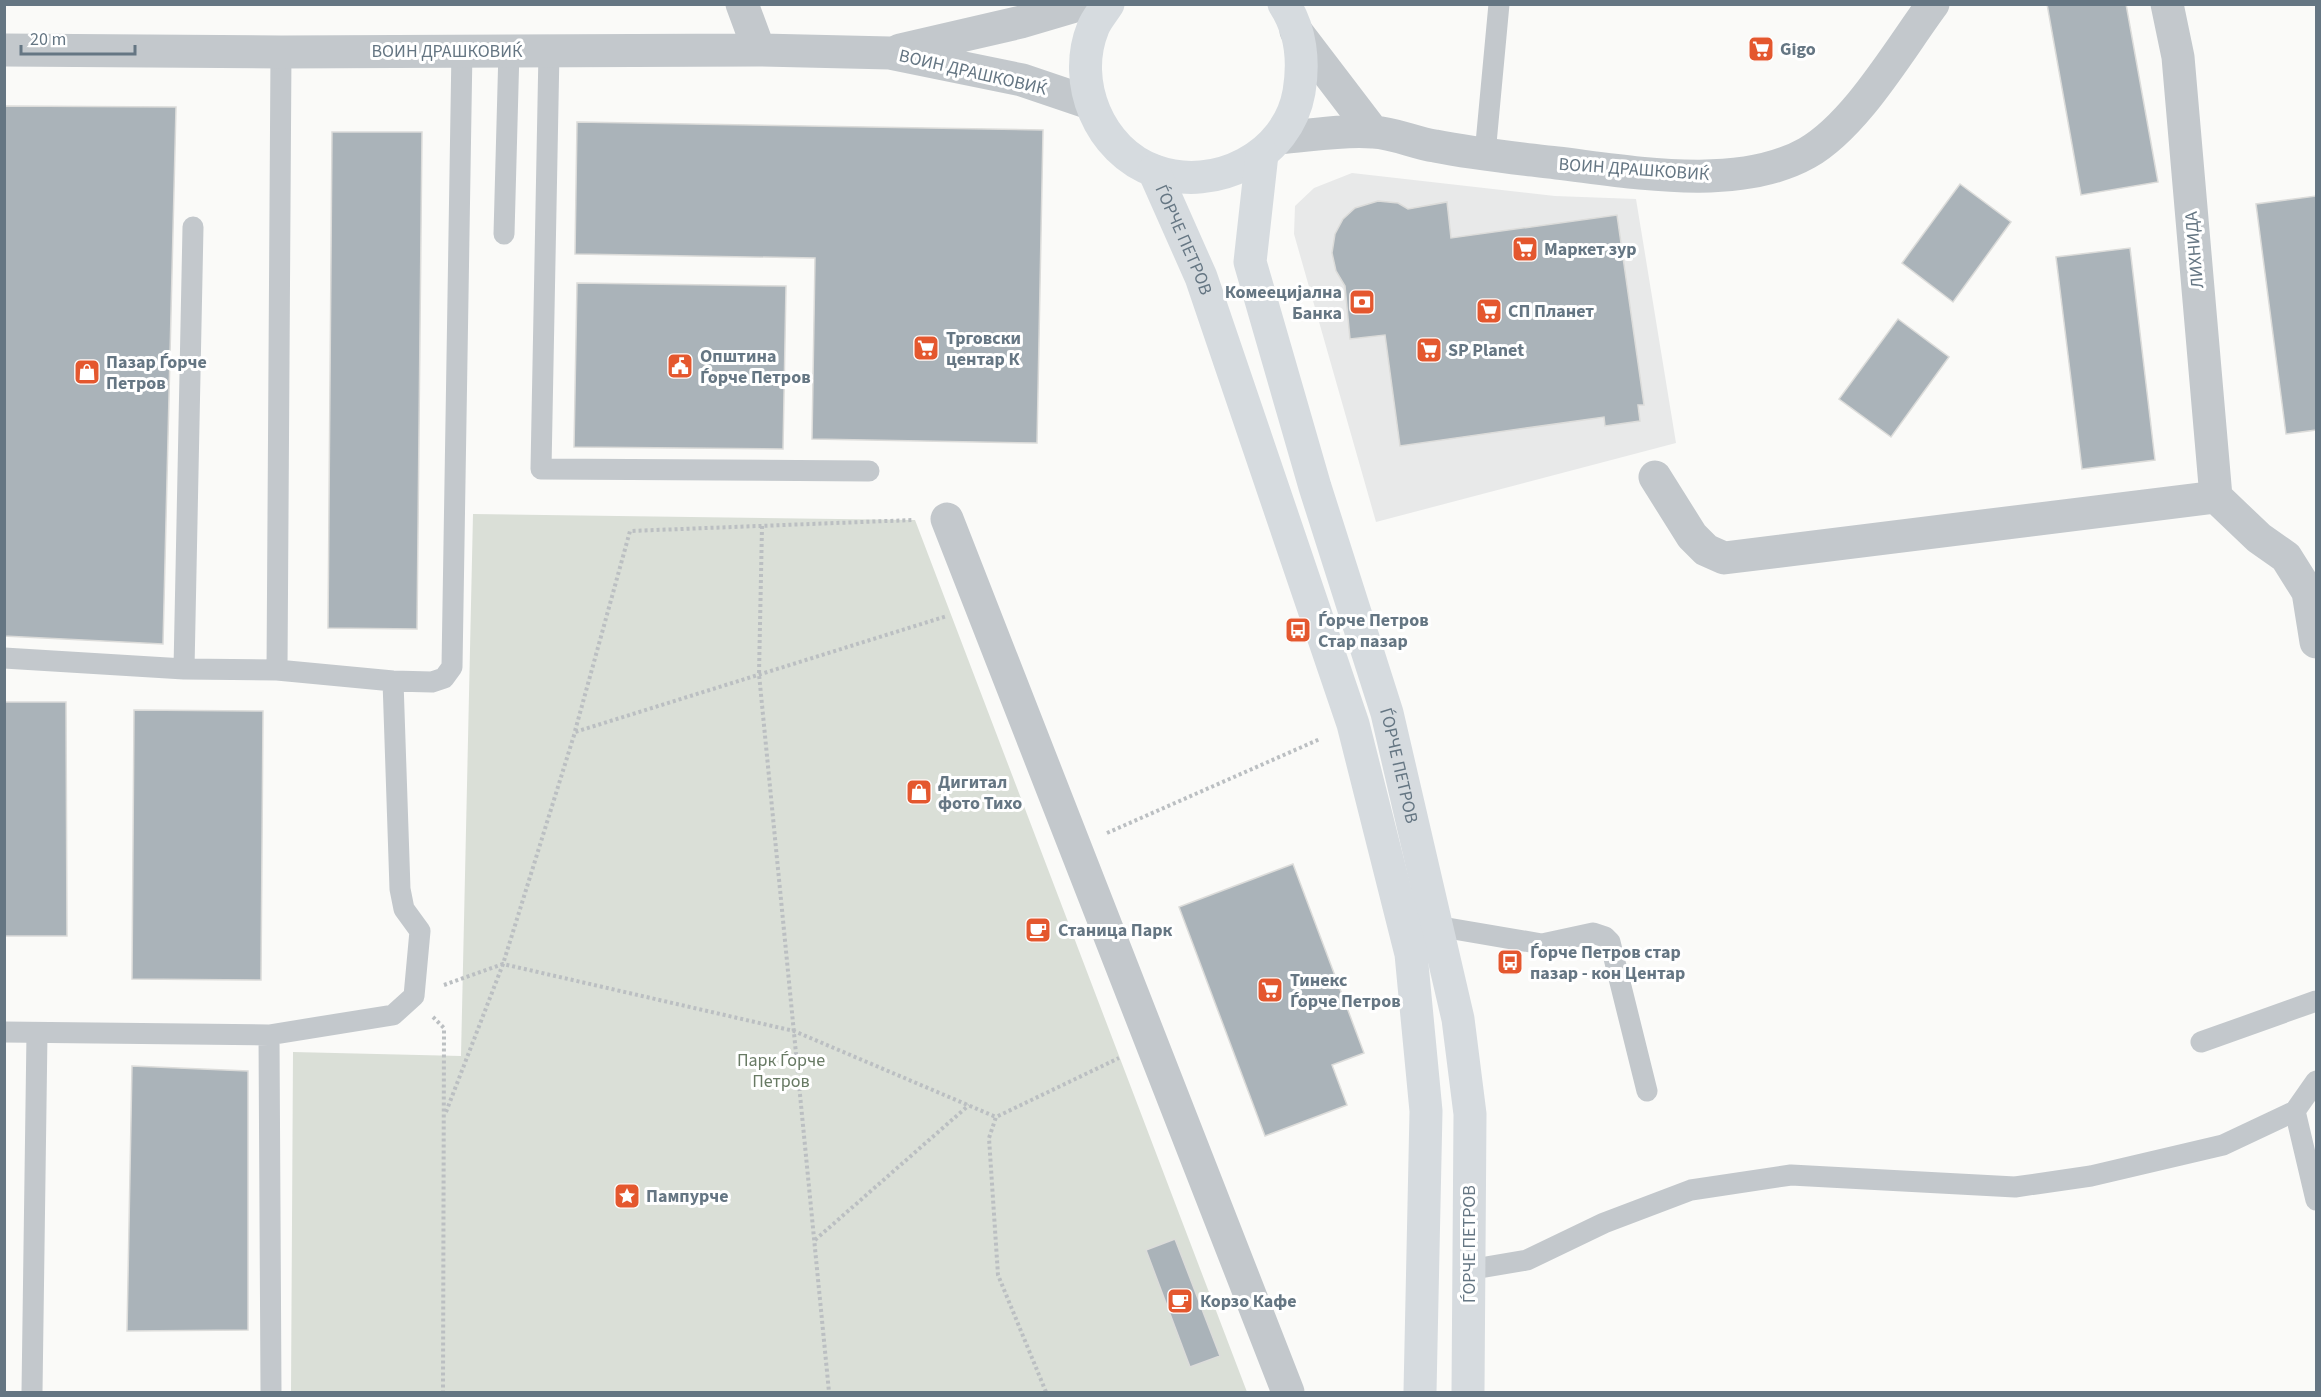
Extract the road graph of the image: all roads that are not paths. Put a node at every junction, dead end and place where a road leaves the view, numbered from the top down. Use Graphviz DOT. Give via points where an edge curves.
graph roads {
  1 [pos="742,4"];
  2 [pos="1082,4"];
  3 [pos="1108,4"];
  4 [pos="1499,4"];
  5 [pos="1933,4"];
  6 [pos="2166,4"];
  7 [pos="1290,18"];
  8 [pos="4,50"];
  9 [pos="462,50"];
  10 [pos="509,50"];
  11 [pos="759,50"];
  12 [pos="549,51"];
  13 [pos="281,52"];
  14 [pos="890,53"];
  15 [pos="1090,103"];
  16 [pos="1373,132"];
  17 [pos="1270,146"];
  18 [pos="1485,154"];
  19 [pos="1154,171"];
  20 [pos="193,227"];
  21 [pos="504,234"];
  22 [pos="869,471"];
  23 [pos="1655,477"];
  24 [pos="2216,497"];
  25 [pos="947,519"];
  26 [pos="2286,557"];
  27 [pos="2316,569"];
  28 [pos="2316,642"];
  29 [pos="4,658"];
  30 [pos="184,669"];
  31 [pos="277,670"];
  32 [pos="393,681"];
  33 [pos="1436,926"];
  34 [pos="2316,1001"];
  35 [pos="4,1032"];
  36 [pos="37,1033"];
  37 [pos="269,1035"];
  38 [pos="2201,1042"];
  39 [pos="2316,1081"];
  40 [pos="1647,1091"];
  41 [pos="2295,1112"];
  42 [pos="2316,1200"];
  43 [pos="1468,1270"];
  44 [pos="32,1392"];
  45 [pos="271,1392"];
  46 [pos="1288,1392"];
  47 [pos="1420,1392"];
  48 [pos="1468,1392"];
  1 -- 11 [label="street"];
  2 -- 14 [label="street, ВОИН ДРАШКОВИЌ"];
  3 -- 15 [label="street, ЃОРЧЕ ПЕТРОВ" via="1093,28 1085,65"];
  4 -- 18 [label="lane"];
  5 -- 18 [label="street, ВОИН ДРАШКОВИЌ" via="1851,116 1807,153 1779,165 1718,175 1679,175"];
  6 -- 24 [label="street, ЛИХНИДА" via="2178,57"];
  7 -- 16 [label="street"];
  7 -- 17 [label="street, ЃОРЧЕ ПЕТРОВ" via="1303,68 1297,105"];
  8 -- 13 [label="street, ВОИН ДРАШКОВИЌ"];
  9 -- 10 [label="street, ВОИН ДРАШКОВИЌ"];
  9 -- 13 [label="street, ВОИН ДРАШКОВИЌ"];
  9 -- 32 [label="lane" via="452,667 444,678 432,682"];
  10 -- 12 [label="street, ВОИН ДРАШКОВИЌ"];
  10 -- 21 [label="lane"];
  11 -- 12 [label="street, ВОИН ДРАШКОВИЌ"];
  11 -- 14 [label="street, ВОИН ДРАШКОВИЌ"];
  12 -- 22 [label="lane" via="541,469"];
  13 -- 31 [label="lane"];
  14 -- 15 [label="street, ВОИН ДРАШКОВИЌ" via="1022,80"];
  15 -- 19 [label="street, ЃОРЧЕ ПЕТРОВ" via="1115,144"];
  16 -- 17 [label="street, ВОИН ДРАШКОВИЌ"];
  16 -- 18 [label="street, ВОИН ДРАШКОВИЌ"];
  17 -- 19 [label="street, ЃОРЧЕ ПЕТРОВ" via="1229,172 1191,178"];
  17 -- 33 [label="street, ЃОРЧЕ ПЕТРОВ" via="1250,261 1319,499 1387,713"];
  19 -- 47 [label="street, ЃОРЧЕ ПЕТРОВ" via="1201,277 1353,724 1411,954 1426,1111"];
  20 -- 30 [label="lane"];
  23 -- 24 [label="street" via="1692,536 1706,550 1724,558"];
  24 -- 26 [label="street" via="2259,538"];
  25 -- 46 [label="street"];
  26 -- 27 [label="lane"];
  26 -- 28 [label="street" via="2308,592"];
  29 -- 30 [label="lane"];
  30 -- 31 [label="lane"];
  31 -- 32 [label="lane"];
  32 -- 37 [label="lane" via="400,890 404,909 420,931 414,996 393,1015"];
  33 -- 40 [label="lane" via="1542,944 1593,933 1605,937 1610,942"];
  33 -- 43 [label="street, ЃОРЧЕ ПЕТРОВ" via="1458,1019 1470,1114"];
  34 -- 38 [label="lane"];
  35 -- 36 [label="lane"];
  36 -- 37 [label="lane"];
  36 -- 44 [label="lane"];
  37 -- 45 [label="lane"];
  39 -- 41 [label="lane"];
  41 -- 42 [label="lane"];
  41 -- 43 [label="lane" via="2223,1145 2091,1176 2015,1187 1791,1175 1691,1190 1604,1223 1527,1260"];
  43 -- 48 [label="street, ЃОРЧЕ ПЕТРОВ"];
}
